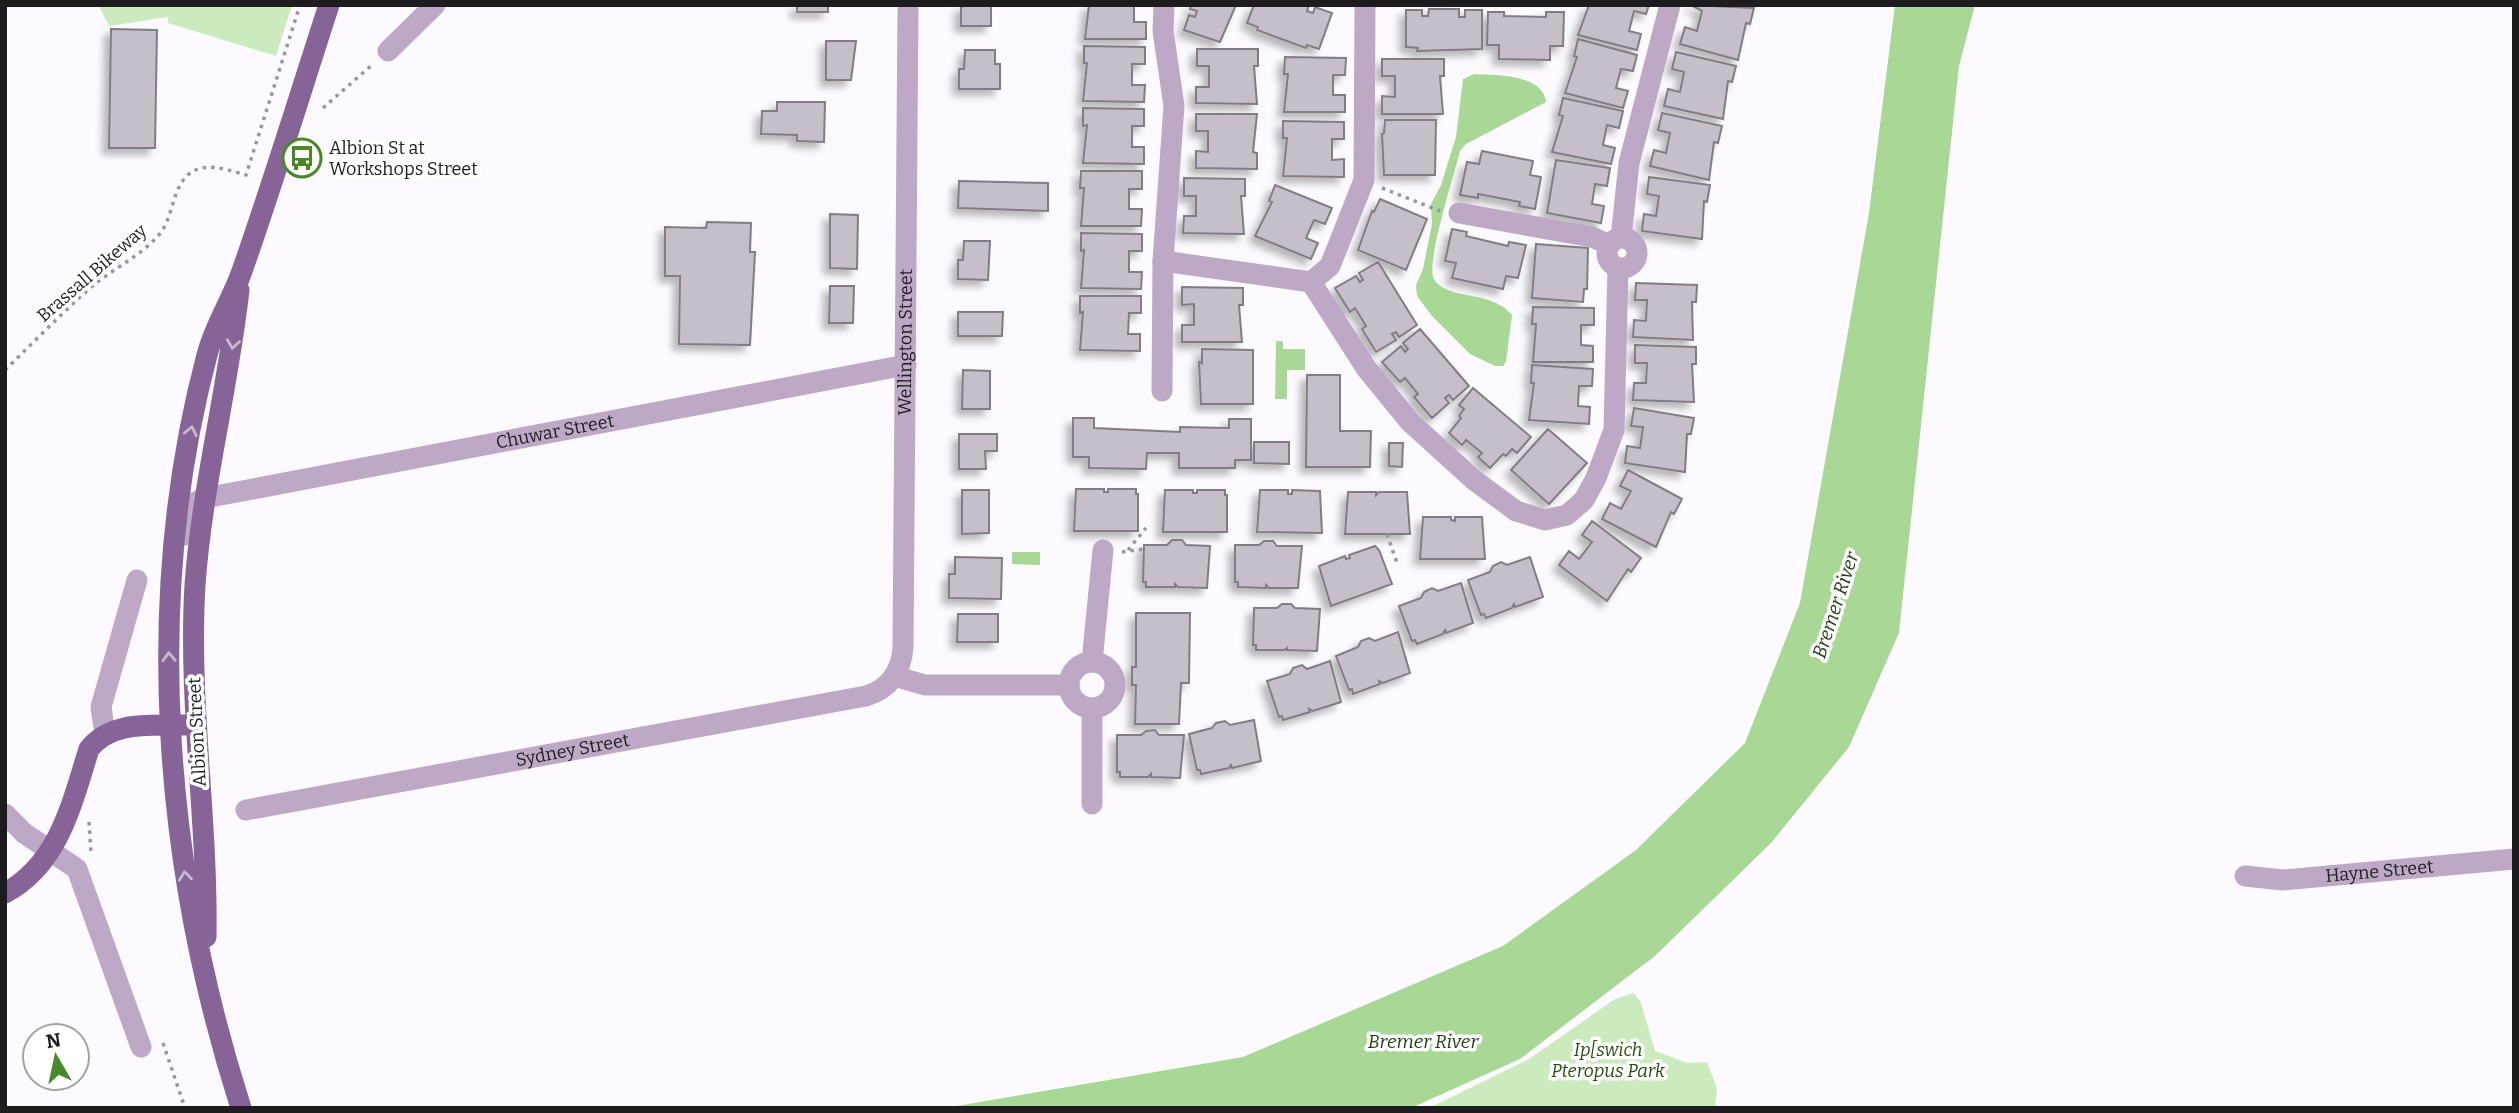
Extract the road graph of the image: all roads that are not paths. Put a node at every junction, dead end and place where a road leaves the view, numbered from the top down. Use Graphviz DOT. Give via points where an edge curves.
graph roads {
  1 [pos="329,5"];
  2 [pos="435,5"];
  3 [pos="908,5"];
  4 [pos="1164,5"];
  5 [pos="1365,5"];
  6 [pos="1670,5"];
  7 [pos="388,51"];
  8 [pos="1452,213"];
  9 [pos="1615,241"];
  10 [pos="1163,261"];
  11 [pos="241,276"];
  12 [pos="1311,282"];
  13 [pos="906,365"];
  14 [pos="1162,391"];
  15 [pos="205,498"];
  16 [pos="1103,550"];
  17 [pos="137,580"];
  18 [pos="171,603"];
  19 [pos="1093,662"];
  20 [pos="894,676"];
  21 [pos="1069,685"];
  22 [pos="1092,708"];
  23 [pos="172,725"];
  24 [pos="194,725"];
  25 [pos="105,734"];
  26 [pos="1092,804"];
  27 [pos="246,810"];
  28 [pos="5,814"];
  29 [pos="50,849"];
  30 [pos="2514,859"];
  31 [pos="2245,876"];
  32 [pos="5,892"];
  33 [pos="205,967"];
  34 [pos="141,1047"];
  35 [pos="241,1108"];
  1 -- 11 [label="main road, Albion Street"];
  2 -- 7 [label="street"];
  3 -- 13 [label="street, Wellington Street"];
  4 -- 10 [label="street" via="1174,115"];
  5 -- 12 [label="street" via="1364,180 1330,266"];
  6 -- 9 [label="street" via="1629,163"];
  8 -- 9 [label="street"];
  9 -- 12 [label="street" via="1608,260 1618,268 1614,430 1584,500 1567,515 1545,520 1516,511 1474,481 1410,422 1366,368"];
  10 -- 12 [label="street"];
  10 -- 14 [label="street"];
  11 -- 15 [label="main road, Albion Street, one-way" via="233,348"];
  18 -- 11 [label="main road, Albion Street, one-way" via="178,510 200,385 215,327"];
  13 -- 15 [label="street, Chuwar Street"];
  13 -- 20 [label="street, Wellington Street" via="903,648"];
  15 -- 18 [label="street, Albion Street" via="192,503 188,512 181,576"];
  15 -- 24 [label="main road, Albion Street" via="195,587"];
  16 -- 19 [label="street"];
  17 -- 25 [label="street" via="101,707"];
  23 -- 18 [label="main road, Albion Street, one-way"];
  19 -- 21 [label="street" via="1074,671"];
  19 -- 22 [label="street" via="1107,668 1115,690 1107,703"];
  20 -- 21 [label="street" via="925,685"];
  20 -- 27 [label="street, Sydney Street" via="882,689 866,696"];
  21 -- 22 [label="street" via="1078,703"];
  22 -- 26 [label="street"];
  23 -- 24 [label="main road"];
  23 -- 25 [label="main road" via="130,727"];
  33 -- 23 [label="main road, Albion Street, one-way" via="187,893"];
  24 -- 33 [label="main road, Albion Street" via="205,865"];
  25 -- 29 [label="main road" via="89,750 63,829"];
  28 -- 29 [label="street"];
  29 -- 32 [label="main road" via="27,879"];
  29 -- 34 [label="street" via="72,863 81,876"];
  30 -- 31 [label="street, Hayne Street" via="2283,880"];
  33 -- 35 [label="main road, Albion Street"];
}
